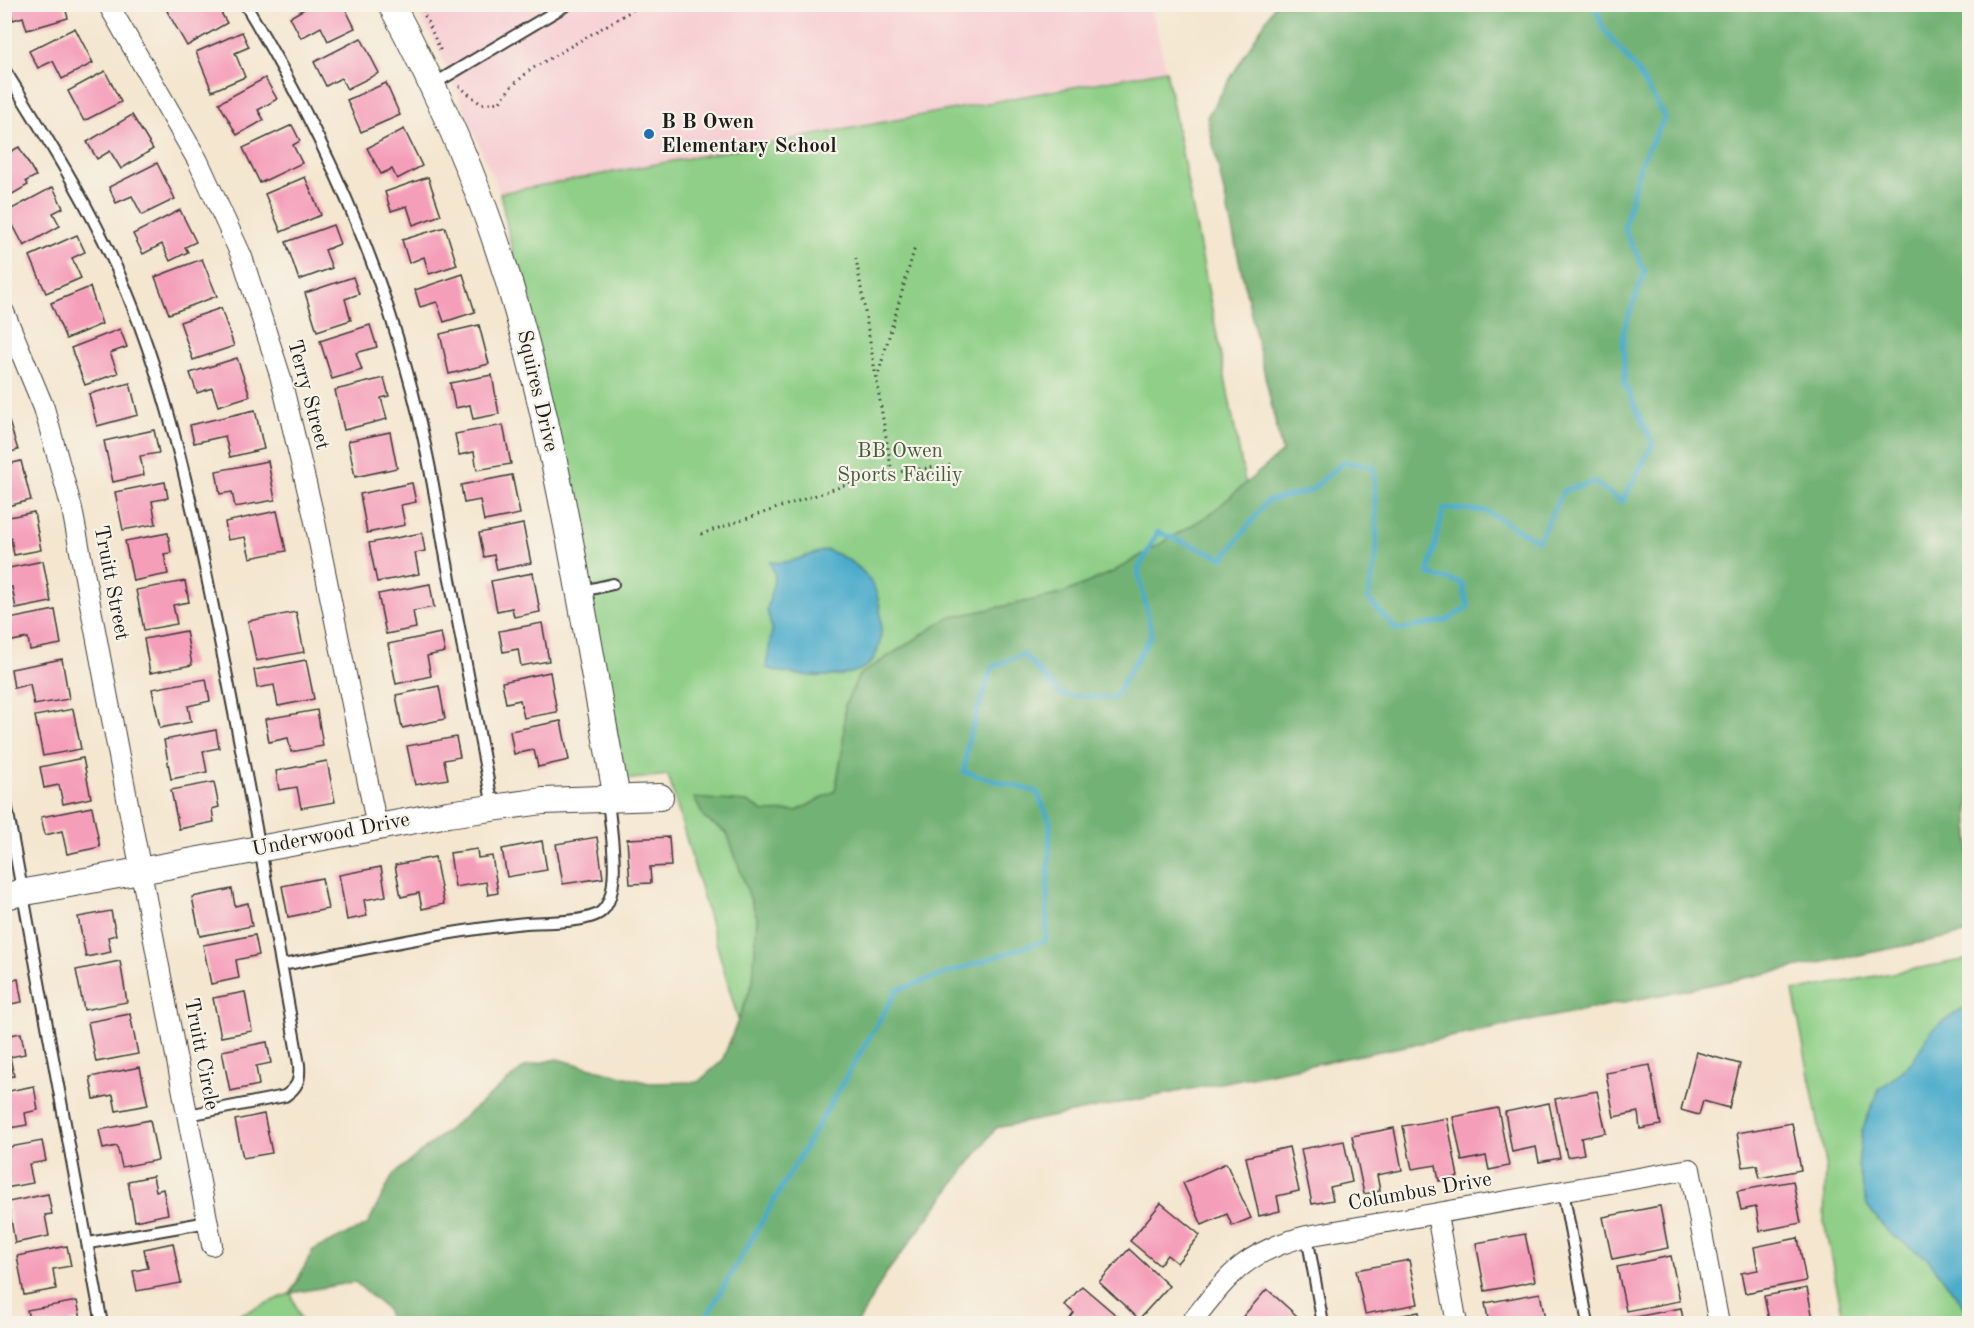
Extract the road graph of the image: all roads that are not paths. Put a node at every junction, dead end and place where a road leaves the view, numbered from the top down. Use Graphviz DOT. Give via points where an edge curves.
graph roads {
  1 [pos="108,4"];
  2 [pos="245,4"];
  3 [pos="392,4"];
  4 [pos="568,4"];
  5 [pos="4,69"];
  6 [pos="441,80"];
  7 [pos="4,312"];
  8 [pos="613,584"];
  9 [pos="578,592"];
  10 [pos="4,792"];
  11 [pos="660,797"];
  12 [pos="613,798"];
  13 [pos="493,807"];
  14 [pos="377,827"];
  15 [pos="261,848"];
  16 [pos="142,871"];
  17 [pos="14,895"];
  18 [pos="282,965"];
  19 [pos="188,1115"];
  20 [pos="1563,1191"];
  21 [pos="1437,1215"];
  22 [pos="208,1222"];
  23 [pos="1307,1236"];
  24 [pos="89,1243"];
  25 [pos="212,1245"];
  26 [pos="102,1323"];
  27 [pos="1190,1323"];
  28 [pos="1323,1323"];
  29 [pos="1457,1323"];
  30 [pos="1588,1323"];
  31 [pos="1719,1323"];
  1 -- 14 [label="street, Terry Street" via="198,161 242,257 280,375 314,517"];
  2 -- 13 [label="lane" via="287,73 331,161 367,250 406,367 431,477"];
  3 -- 6 [label="street, Squires Drive"];
  4 -- 6 [label="lane"];
  5 -- 15 [label="lane" via="78,189 126,289 159,378 186,473"];
  6 -- 9 [label="street, Squires Drive" via="517,308 544,413"];
  7 -- 16 [label="street, Truitt Street" via="44,408 72,509"];
  8 -- 9 [label="lane"];
  9 -- 12 [label="street, Squires Drive"];
  10 -- 17 [label="lane"];
  11 -- 12 [label="street, Underwood Drive"];
  12 -- 13 [label="street, Underwood Drive"];
  12 -- 18 [label="lane" via="614,883 602,912 588,918 512,925"];
  13 -- 14 [label="street, Underwood Drive"];
  14 -- 15 [label="street, Underwood Drive"];
  15 -- 16 [label="street, Underwood Drive"];
  15 -- 18 [label="lane"];
  16 -- 17 [label="street, Underwood Drive"];
  16 -- 19 [label="street, Truitt Circle"];
  17 -- 24 [label="lane"];
  18 -- 19 [label="lane" via="299,1065 300,1080 295,1090 285,1096"];
  19 -- 22 [label="street, Truitt Circle"];
  20 -- 21 [label="street, Columbus Drive"];
  20 -- 30 [label="lane"];
  20 -- 31 [label="street, Columbus Drive" via="1690,1169"];
  21 -- 23 [label="street, Columbus Drive"];
  21 -- 29 [label="street"];
  22 -- 24 [label="lane"];
  22 -- 25 [label="street, Truitt Circle"];
  23 -- 27 [label="street, Columbus Drive" via="1275,1244 1249,1259"];
  23 -- 28 [label="lane"];
  24 -- 26 [label="lane"];
}
